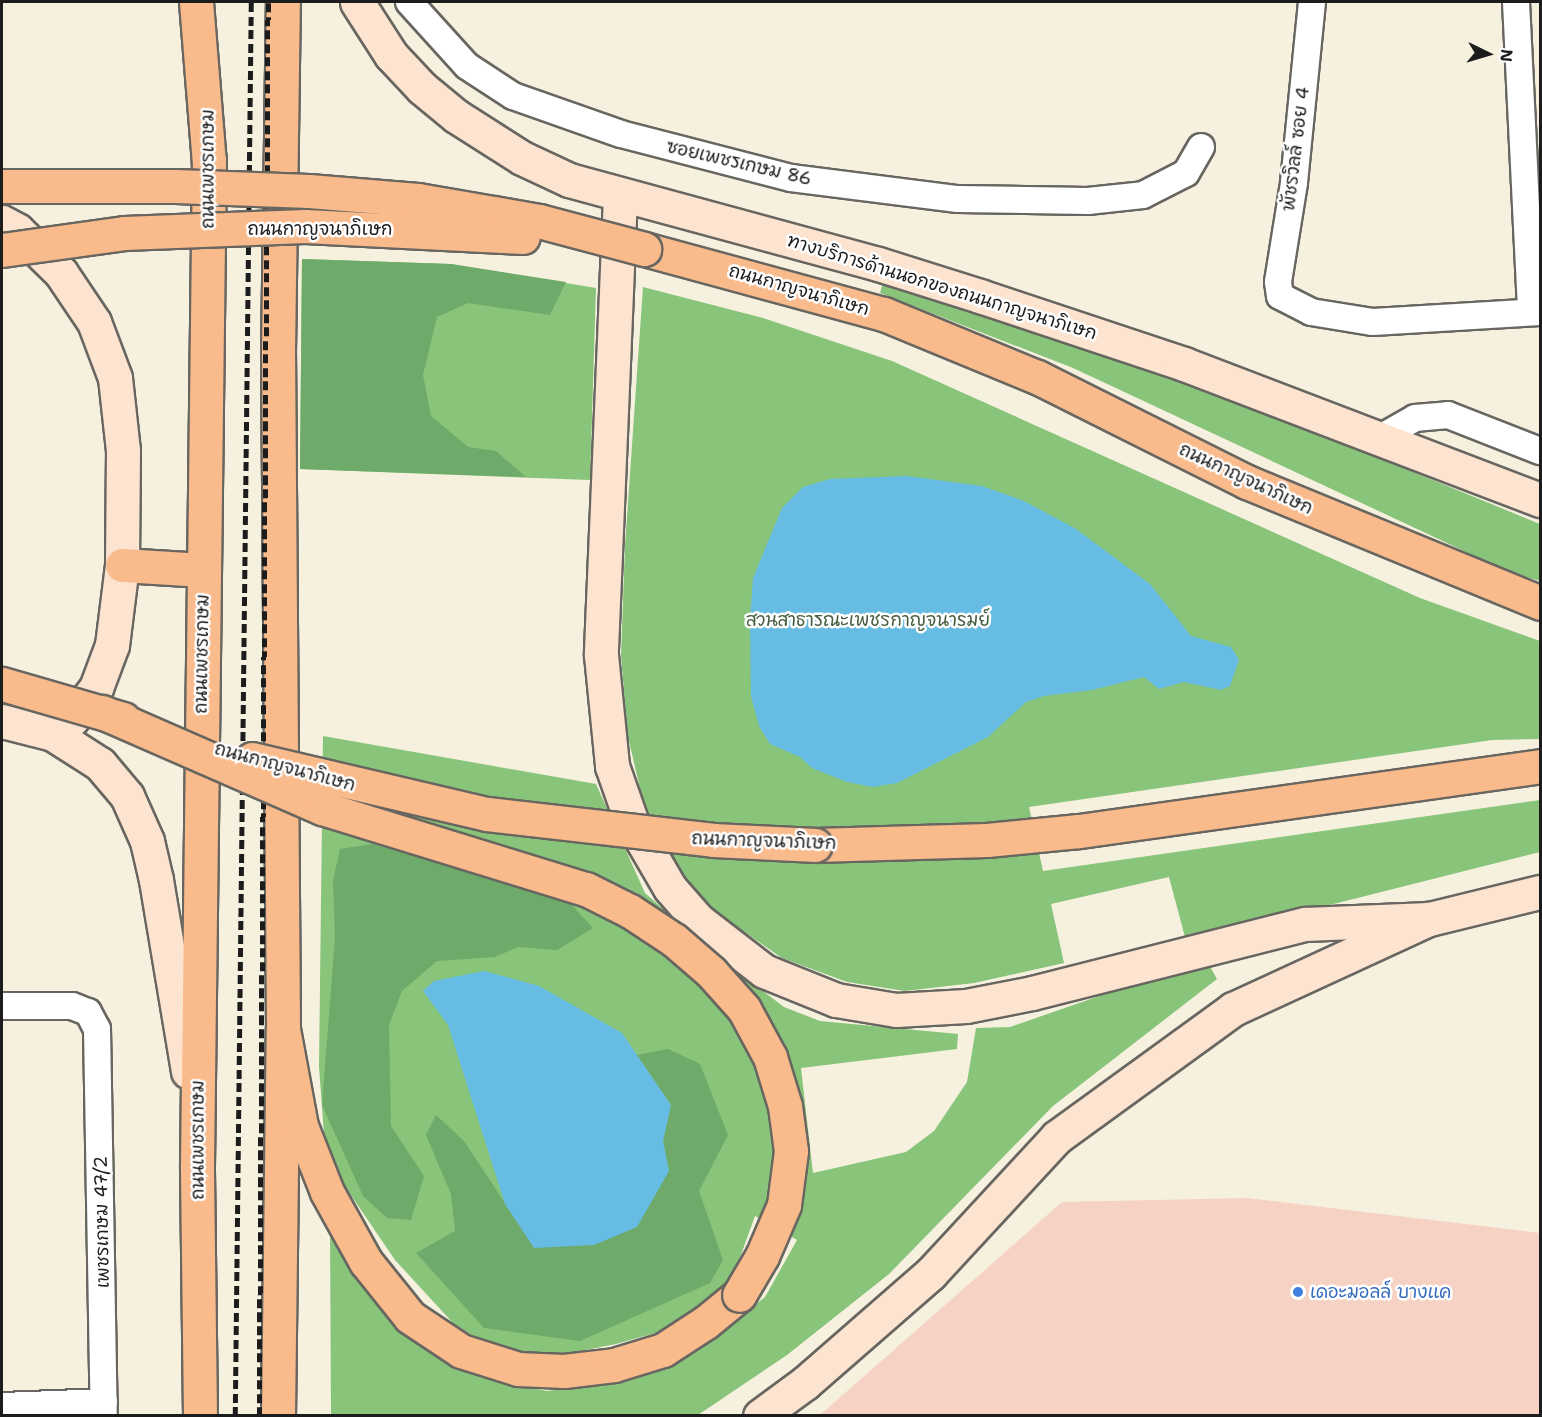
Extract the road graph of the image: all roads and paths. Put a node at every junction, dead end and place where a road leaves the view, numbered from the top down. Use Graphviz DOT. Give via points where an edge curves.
graph roads {
  1 [pos="205,2"];
  2 [pos="282,2"];
  3 [pos="357,2"];
  4 [pos="409,2"];
  5 [pos="1312,2"];
  6 [pos="1516,2"];
  7 [pos="1201,147"];
  8 [pos="2,186"];
  9 [pos="620,196"];
  10 [pos="2,222"];
  11 [pos="644,249"];
  12 [pos="2,250"];
  13 [pos="1536,312"];
  14 [pos="1380,438"];
  15 [pos="1540,451"];
  16 [pos="1540,500"];
  17 [pos="122,565"];
  18 [pos="203,570"];
  19 [pos="1540,603"];
  20 [pos="2,684"];
  21 [pos="102,712"];
  22 [pos="2,721"];
  23 [pos="53,734"];
  24 [pos="1540,766"];
  25 [pos="1540,892"];
  26 [pos="1429,919"];
  27 [pos="2,1006"];
  28 [pos="283,1029"];
  29 [pos="197,1165"];
  30 [pos="2,1406"];
  31 [pos="104,1409"];
  32 [pos="200,1416"];
  33 [pos="278,1416"];
  34 [pos="760,1416"];
  1 -- 18 [label="main road, ถนนเพชรเกษม" via="209,164"];
  2 -- 28 [label="main road" via="278,352"];
  3 -- 9 [label="main road, ทางบริการด้านนอกของถนนกาญจนาภิเษก" via="391,55 456,116 522,158 569,180"];
  4 -- 7 [label="street, ซอยเพชรเกษม 86" via="467,66 513,96 621,134 791,178 958,199 1088,201 1143,195 1186,173"];
  5 -- 13 [label="street, พัชรวิลล์ ซอย 4" via="1294,183 1278,282 1280,296 1311,312 1373,322"];
  6 -- 13 [label="street"];
  8 -- 11 [label="main road, bridge" via="175,186 407,199 539,222"];
  9 -- 14 [label="main road, ทางบริการด้านนอกของถนนกาญจนาภิเษก" via="836,252 969,292 1184,364"];
  9 -- 26 [label="main road" via="602,655 612,766 638,832 670,888 698,920 764,971 836,1000 896,1010 966,1006 1032,993 1305,924"];
  10 -- 17 [label="main road" via="17,230 61,273 94,322 115,378 123,450"];
  11 -- 12 [label="main road, ถนนกาญจนาภิเษก, bridge" via="465,233 305,226 124,233"];
  11 -- 19 [label="main road, ถนนกาญจนาภิเษก" via="884,315 1037,377 1247,482"];
  14 -- 15 [label="street" via="1415,418 1448,415"];
  14 -- 16 [label="main road, ทางบริการด้านนอกของถนนกาญจนาภิเษก"];
  17 -- 18 [label="main road"];
  17 -- 23 [label="main road" via="112,645 96,688 72,719"];
  18 -- 29 [label="main road, ถนนเพชรเกษม"];
  20 -- 21 [label="main road, ถนนกาญจนาภิเษก, bridge"];
  21 -- 24 [label="main road, ถนนกาญจนาภิเษก, bridge" via="285,768 487,814 659,835 815,845 987,840 1079,831"];
  21 -- 28 [label="main road, bridge" via="322,808 586,889 674,940 711,972 744,1009 770,1057 784,1106 790,1151 784,1204 762,1256 739,1295 663,1350 614,1365 564,1371 518,1369 460,1351 410,1317 366,1262 327,1192 301,1126"];
  22 -- 23 [label="main road"];
  23 -- 29 [label="main road" via="100,764 127,796 147,841 185,1041"];
  25 -- 26 [label="main road"];
  26 -- 34 [label="main road" via="1233,1009 1057,1137 931,1273 806,1383"];
  27 -- 31 [label="street, เพชรเกษม 47/2" via="72,1006 88,1012 98,1029"];
  28 -- 33 [label="main road"];
  29 -- 32 [label="main road, ถนนเพชรเกษม"];
  30 -- 31 [label="street"];
}
